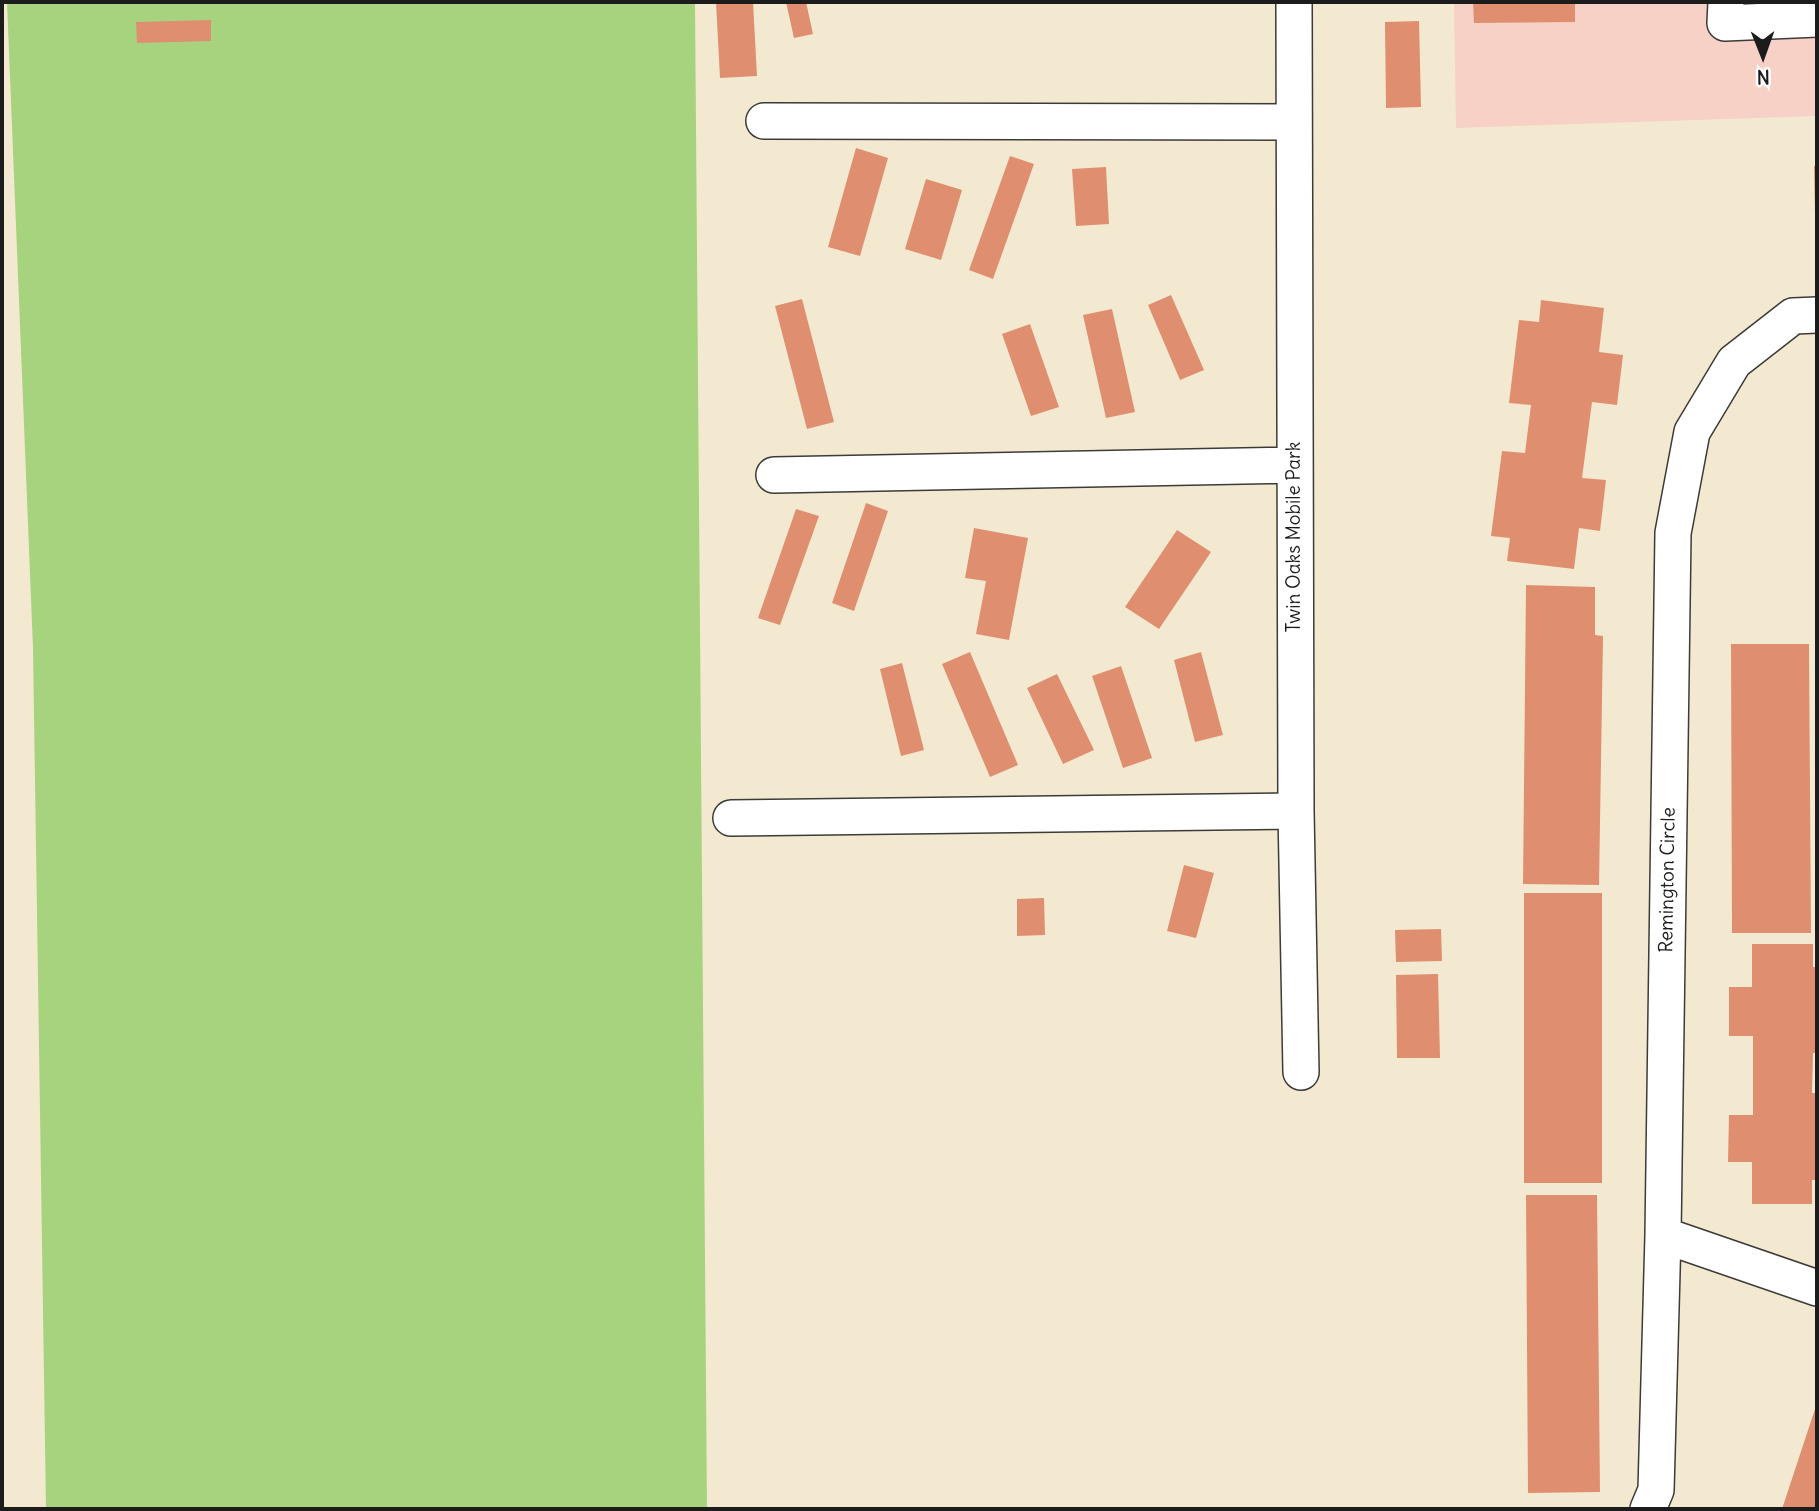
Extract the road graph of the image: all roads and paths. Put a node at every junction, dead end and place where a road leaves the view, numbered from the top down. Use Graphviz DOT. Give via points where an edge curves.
graph roads {
  1 [pos="1293,2"];
  2 [pos="1726,2"];
  3 [pos="1817,19"];
  4 [pos="764,121"];
  5 [pos="1294,122"];
  6 [pos="1817,315"];
  7 [pos="1295,466"];
  8 [pos="774,475"];
  9 [pos="1296,811"];
  10 [pos="731,818"];
  11 [pos="1301,1072"];
  12 [pos="1663,1235"];
  13 [pos="1817,1289"];
  14 [pos="1648,1509"];
  1 -- 5 [label="street, Twin Oaks Mobile Park"];
  2 -- 3 [label="street" via="1725,23"];
  4 -- 5 [label="street"];
  5 -- 7 [label="street, Twin Oaks Mobile Park"];
  6 -- 12 [label="street, Remington Circle" via="1793,316 1734,362 1692,432 1673,533"];
  7 -- 8 [label="street"];
  7 -- 9 [label="street, Twin Oaks Mobile Park"];
  9 -- 10 [label="street"];
  9 -- 11 [label="street, Twin Oaks Mobile Park"];
  12 -- 13 [label="street"];
  12 -- 14 [label="street, Remington Circle" via="1656,1490"];
}
